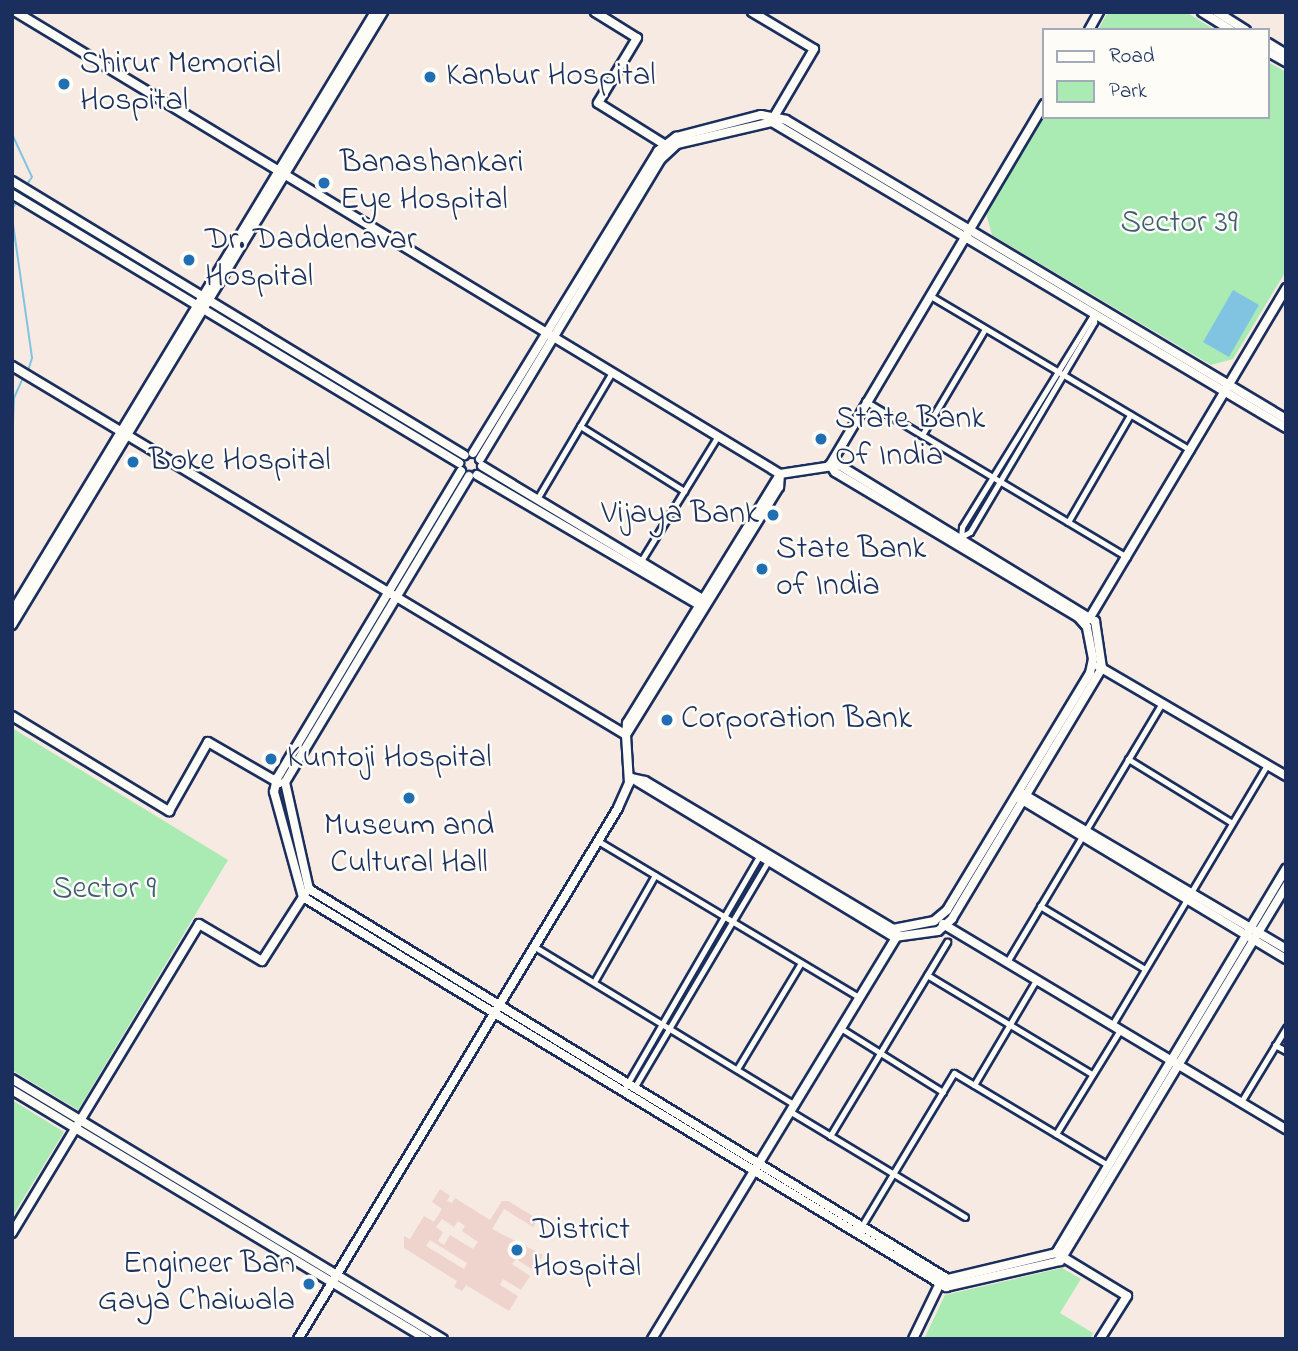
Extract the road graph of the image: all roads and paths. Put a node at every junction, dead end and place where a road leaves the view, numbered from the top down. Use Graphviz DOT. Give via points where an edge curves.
graph roads {
  1 [pos="16,12"];
  2 [pos="375,12"];
  3 [pos="383,12"];
  4 [pos="595,12"];
  5 [pos="752,12"];
  6 [pos="1099,12"];
  7 [pos="1202,12"];
  8 [pos="1216,12"];
  9 [pos="12,19"];
  10 [pos="1090,28"];
  11 [pos="1228,28"];
  12 [pos="1243,28"];
  13 [pos="1270,44"];
  14 [pos="1270,53"];
  15 [pos="1286,54"];
  16 [pos="1286,62"];
  17 [pos="1042,107"];
  18 [pos="774,118"];
  19 [pos="668,147"];
  20 [pos="281,173"];
  21 [pos="15,183"];
  22 [pos="12,194"];
  23 [pos="967,232"];
  24 [pos="1286,288"];
  25 [pos="929,295"];
  26 [pos="205,298"];
  27 [pos="200,307"];
  28 [pos="1094,312"];
  29 [pos="985,329"];
  30 [pos="551,335"];
  31 [pos="16,368"];
  32 [pos="1055,370"];
  33 [pos="612,372"];
  34 [pos="1062,375"];
  35 [pos="1227,388"];
  36 [pos="865,401"];
  37 [pos="1130,415"];
  38 [pos="1286,419"];
  39 [pos="580,426"];
  40 [pos="1286,428"];
  41 [pos="123,433"];
  42 [pos="922,435"];
  43 [pos="718,436"];
  44 [pos="1190,450"];
  45 [pos="475,458"];
  46 [pos="830,465"];
  47 [pos="460,467"];
  48 [pos="780,474"];
  49 [pos="473,475"];
  50 [pos="992,477"];
  51 [pos="1000,482"];
  52 [pos="684,491"];
  53 [pos="537,499"];
  54 [pos="1068,522"];
  55 [pos="961,537"];
  56 [pos="1127,557"];
  57 [pos="641,561"];
  58 [pos="393,595"];
  59 [pos="702,603"];
  60 [pos="12,612"];
  61 [pos="1091,617"];
  62 [pos="12,625"];
  63 [pos="1085,625"];
  64 [pos="1092,663"];
  65 [pos="1102,668"];
  66 [pos="1162,703"];
  67 [pos="12,716"];
  68 [pos="626,736"];
  69 [pos="1128,759"];
  70 [pos="1267,765"];
  71 [pos="1286,776"];
  72 [pos="629,777"];
  73 [pos="280,784"];
  74 [pos="1016,792"];
  75 [pos="1024,798"];
  76 [pos="1232,823"];
  77 [pos="1084,833"];
  78 [pos="598,841"];
  79 [pos="758,858"];
  80 [pos="767,863"];
  81 [pos="1286,868"];
  82 [pos="655,875"];
  83 [pos="1286,886"];
  84 [pos="309,889"];
  85 [pos="1189,896"];
  86 [pos="303,897"];
  87 [pos="1040,906"];
  88 [pos="724,916"];
  89 [pos="935,920"];
  90 [pos="733,922"];
  91 [pos="945,926"];
  92 [pos="898,933"];
  93 [pos="1252,934"];
  94 [pos="947,942"];
  95 [pos="535,947"];
  96 [pos="1286,949"];
  97 [pos="1286,959"];
  98 [pos="801,962"];
  99 [pos="1006,962"];
  100 [pos="1146,969"];
  101 [pos="927,975"];
  102 [pos="1036,980"];
  103 [pos="594,982"];
  104 [pos="860,998"];
  105 [pos="497,1011"];
  106 [pos="662,1024"];
  107 [pos="1009,1025"];
  108 [pos="670,1028"];
  109 [pos="1116,1028"];
  110 [pos="1286,1028"];
  111 [pos="842,1029"];
  112 [pos="1275,1045"];
  113 [pos="1286,1051"];
  114 [pos="880,1053"];
  115 [pos="1171,1060"];
  116 [pos="1179,1065"];
  117 [pos="737,1069"];
  118 [pos="1093,1074"];
  119 [pos="12,1079"];
  120 [pos="974,1085"];
  121 [pos="629,1089"];
  122 [pos="12,1090"];
  123 [pos="943,1091"];
  124 [pos="1241,1102"];
  125 [pos="793,1108"];
  126 [pos="79,1125"];
  127 [pos="1286,1129"];
  128 [pos="1056,1134"];
  129 [pos="830,1136"];
  130 [pos="1108,1165"];
  131 [pos="757,1168"];
  132 [pos="893,1174"];
  133 [pos="965,1217"];
  134 [pos="861,1227"];
  135 [pos="12,1233"];
  136 [pos="1059,1255"];
  137 [pos="334,1279"];
  138 [pos="942,1280"];
  139 [pos="298,1339"];
  140 [pos="426,1339"];
  141 [pos="443,1339"];
  142 [pos="652,1339"];
  143 [pos="913,1339"];
  144 [pos="1100,1339"];
  1 -- 9 [label="street"];
  1 -- 20 [label="street"];
  2 -- 20 [label="street"];
  3 -- 20 [label="street"];
  4 -- 19 [label="street" via="637,38 598,103"];
  5 -- 18 [label="street" via="814,49"];
  6 -- 10 [label="street"];
  7 -- 11 [label="street"];
  8 -- 12 [label="street"];
  13 -- 15 [label="street"];
  14 -- 16 [label="street"];
  17 -- 23 [label="street"];
  18 -- 19 [label="street" via="676,137"];
  18 -- 23 [label="street"];
  19 -- 30 [label="street"];
  20 -- 26 [label="street"];
  20 -- 30 [label="street"];
  21 -- 26 [label="street"];
  22 -- 27 [label="street"];
  23 -- 25 [label="street"];
  23 -- 28 [label="street"];
  23 -- 35 [label="street"];
  24 -- 35 [label="street"];
  25 -- 29 [label="street"];
  25 -- 36 [label="street"];
  26 -- 27 [label="street"];
  26 -- 45 [label="street"];
  27 -- 41 [label="street"];
  27 -- 47 [label="street"];
  28 -- 32 [label="street"];
  28 -- 34 [label="street" via="1094,322"];
  28 -- 35 [label="street"];
  29 -- 32 [label="street"];
  29 -- 42 [label="street"];
  30 -- 33 [label="street"];
  30 -- 45 [label="street"];
  31 -- 41 [label="street"];
  32 -- 34 [label="street"];
  32 -- 50 [label="street"];
  33 -- 39 [label="street"];
  33 -- 43 [label="street"];
  34 -- 37 [label="street"];
  34 -- 51 [label="street"];
  35 -- 38 [label="street"];
  35 -- 40 [label="street"];
  35 -- 44 [label="street"];
  36 -- 42 [label="street"];
  36 -- 46 [label="street"];
  37 -- 44 [label="street"];
  37 -- 54 [label="street"];
  39 -- 52 [label="street"];
  39 -- 53 [label="street"];
  41 -- 58 [label="street"];
  41 -- 60 [label="street"];
  41 -- 62 [label="street"];
  42 -- 50 [label="street"];
  43 -- 48 [label="street"];
  43 -- 52 [label="street"];
  44 -- 56 [label="street"];
  45 -- 47 [label="street"];
  45 -- 49 [label="street"];
  45 -- 53 [label="street"];
  46 -- 48 [label="street"];
  46 -- 55 [label="street" via="839,465"];
  46 -- 63 [label="street"];
  47 -- 49 [label="street"];
  47 -- 58 [label="street"];
  48 -- 59 [label="street"];
  49 -- 58 [label="street"];
  49 -- 59 [label="street"];
  50 -- 51 [label="street"];
  50 -- 55 [label="street" via="962,527"];
  51 -- 54 [label="street"];
  51 -- 55 [label="street" via="970,532"];
  52 -- 57 [label="street"];
  53 -- 57 [label="street"];
  54 -- 56 [label="street"];
  55 -- 61 [label="street"];
  56 -- 61 [label="street"];
  57 -- 59 [label="street"];
  58 -- 68 [label="street"];
  58 -- 73 [label="street"];
  59 -- 68 [label="street"];
  61 -- 63 [label="street"];
  61 -- 65 [label="street" via="1103,654"];
  63 -- 64 [label="street"];
  64 -- 65 [label="street"];
  64 -- 74 [label="street"];
  65 -- 66 [label="street"];
  65 -- 75 [label="street"];
  66 -- 69 [label="street"];
  66 -- 70 [label="street"];
  67 -- 73 [label="street" via="169,811 208,743"];
  68 -- 72 [label="street"];
  69 -- 76 [label="street"];
  69 -- 77 [label="street"];
  70 -- 71 [label="street"];
  70 -- 76 [label="street"];
  72 -- 78 [label="street"];
  72 -- 79 [label="street"];
  72 -- 92 [label="street" via="645,781"];
  73 -- 84 [label="street"];
  73 -- 86 [label="street" via="274,792"];
  74 -- 75 [label="street"];
  74 -- 89 [label="street" via="947,910"];
  75 -- 77 [label="street"];
  75 -- 91 [label="street"];
  76 -- 85 [label="street"];
  77 -- 85 [label="street"];
  77 -- 87 [label="street"];
  78 -- 82 [label="street"];
  78 -- 95 [label="street"];
  79 -- 80 [label="street"];
  79 -- 88 [label="street"];
  80 -- 90 [label="street"];
  80 -- 92 [label="street"];
  81 -- 93 [label="street"];
  82 -- 88 [label="street"];
  82 -- 103 [label="street"];
  83 -- 93 [label="street"];
  84 -- 86 [label="street"];
  84 -- 105 [label="street"];
  85 -- 93 [label="street"];
  85 -- 100 [label="street"];
  86 -- 105 [label="street"];
  86 -- 126 [label="street" via="262,961 199,924"];
  87 -- 99 [label="street"];
  87 -- 100 [label="street"];
  88 -- 90 [label="street"];
  88 -- 106 [label="street"];
  89 -- 91 [label="street"];
  89 -- 92 [label="street"];
  90 -- 98 [label="street"];
  90 -- 108 [label="street"];
  91 -- 92 [label="street" via="939,931"];
  91 -- 99 [label="street"];
  92 -- 104 [label="street"];
  93 -- 96 [label="street"];
  93 -- 97 [label="street"];
  93 -- 115 [label="street"];
  93 -- 116 [label="street"];
  94 -- 101 [label="street"];
  95 -- 103 [label="street"];
  95 -- 105 [label="street"];
  98 -- 104 [label="street"];
  98 -- 117 [label="street"];
  99 -- 102 [label="street"];
  100 -- 109 [label="street"];
  101 -- 107 [label="street"];
  101 -- 114 [label="street"];
  102 -- 107 [label="street"];
  102 -- 109 [label="street"];
  103 -- 106 [label="street"];
  104 -- 111 [label="street"];
  105 -- 121 [label="street"];
  105 -- 137 [label="street"];
  106 -- 108 [label="street"];
  106 -- 121 [label="street"];
  107 -- 118 [label="street"];
  107 -- 120 [label="street"];
  108 -- 117 [label="street"];
  108 -- 121 [label="street"];
  109 -- 115 [label="street"];
  109 -- 118 [label="street"];
  110 -- 112 [label="street"];
  111 -- 114 [label="street"];
  111 -- 125 [label="street"];
  112 -- 113 [label="street"];
  112 -- 124 [label="street"];
  114 -- 123 [label="street"];
  114 -- 129 [label="street"];
  115 -- 116 [label="street"];
  115 -- 130 [label="street"];
  116 -- 124 [label="street"];
  116 -- 136 [label="street"];
  117 -- 125 [label="street"];
  118 -- 128 [label="street"];
  119 -- 126 [label="street"];
  120 -- 123 [label="street" via="954,1073"];
  120 -- 128 [label="street"];
  121 -- 131 [label="street"];
  122 -- 126 [label="street"];
  123 -- 132 [label="street"];
  124 -- 127 [label="street"];
  125 -- 129 [label="street"];
  125 -- 131 [label="street"];
  126 -- 135 [label="street"];
  126 -- 137 [label="street"];
  128 -- 130 [label="street"];
  129 -- 132 [label="street"];
  130 -- 136 [label="street"];
  131 -- 134 [label="street"];
  131 -- 138 [label="street"];
  131 -- 142 [label="street"];
  132 -- 133 [label="street"];
  132 -- 134 [label="street"];
  134 -- 138 [label="street"];
  136 -- 138 [label="street" via="946,1287"];
  136 -- 144 [label="street" via="1127,1296"];
  137 -- 139 [label="street"];
  137 -- 140 [label="street"];
  137 -- 141 [label="street"];
  138 -- 143 [label="street"];
}
